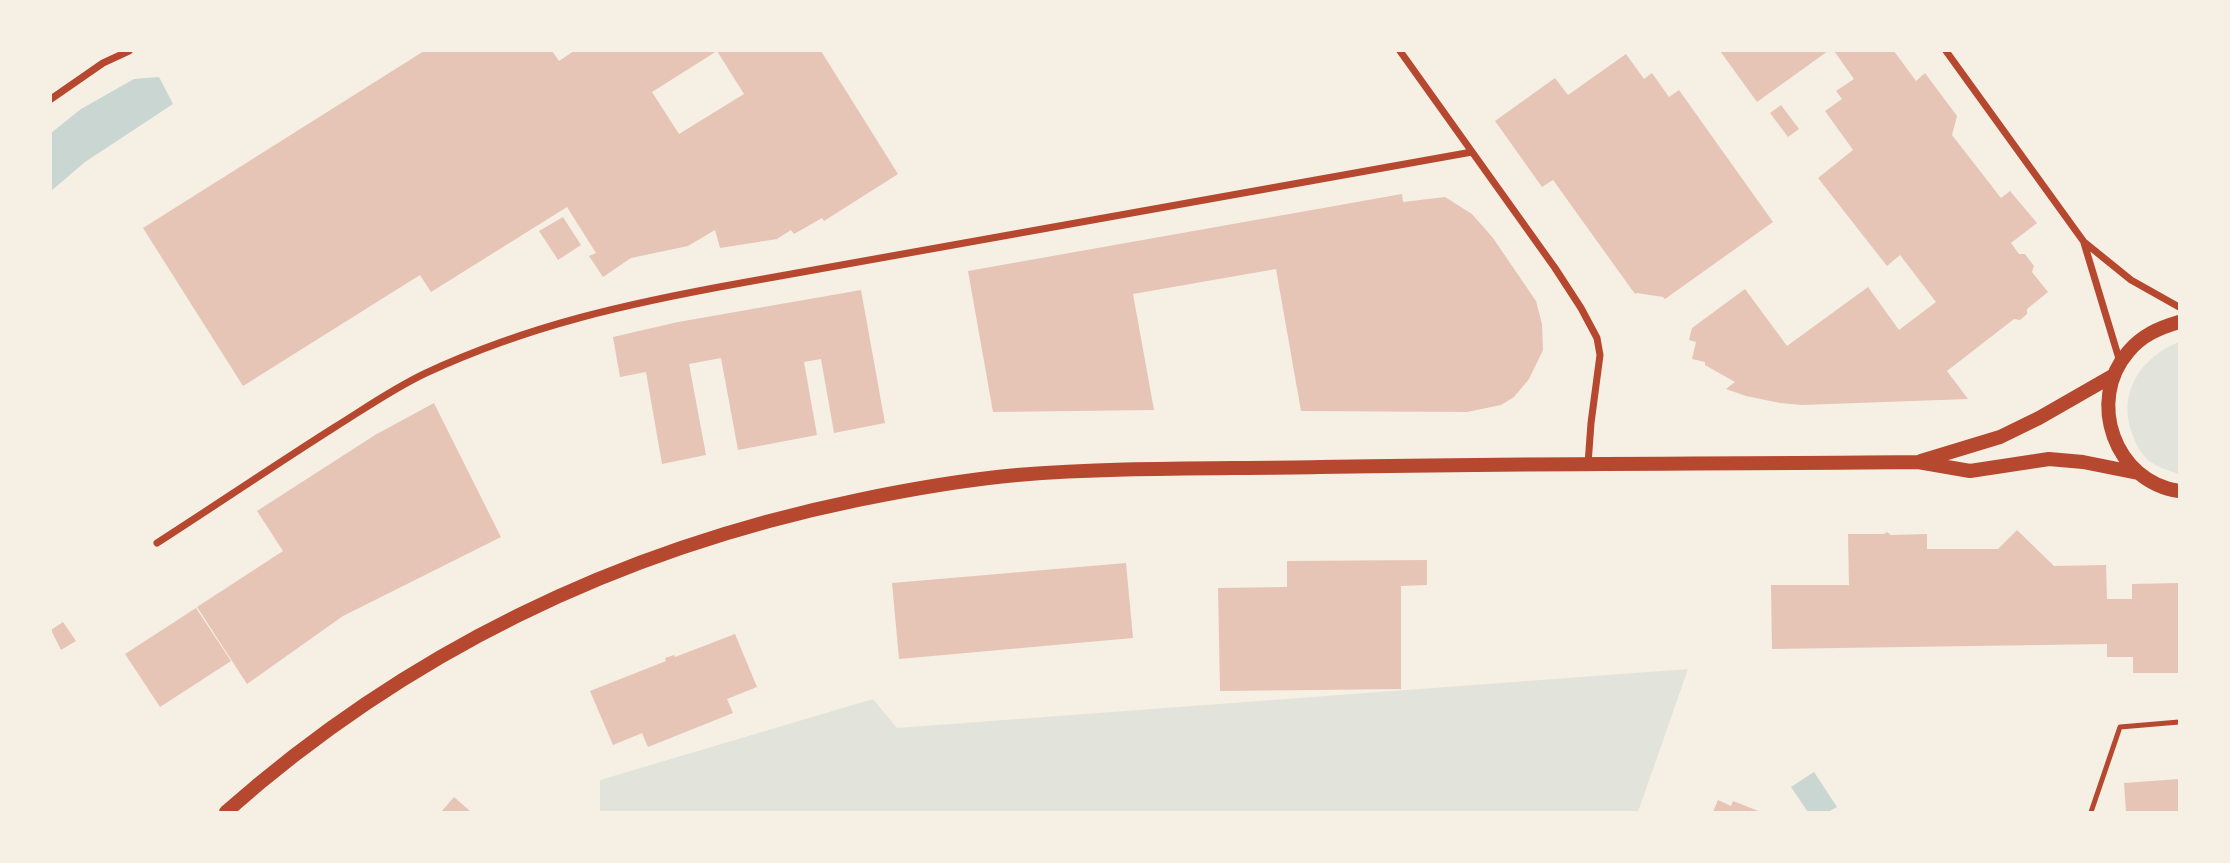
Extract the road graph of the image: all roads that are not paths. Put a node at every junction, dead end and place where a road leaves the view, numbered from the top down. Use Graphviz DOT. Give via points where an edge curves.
graph roads {
  1 [pos="129,51"];
  2 [pos="1400,51"];
  3 [pos="1946,51"];
  4 [pos="51,99"];
  5 [pos="1472,152"];
  6 [pos="2084,242"];
  7 [pos="2179,307"];
  8 [pos="2179,322"];
  9 [pos="2117,369"];
  10 [pos="1917,462"];
  11 [pos="1588,464"];
  12 [pos="2138,473"];
  13 [pos="2179,491"];
  14 [pos="157,544"];
  15 [pos="2179,722"];
  16 [pos="226,812"];
  17 [pos="2091,812"];
  1 -- 4 [label="street"];
  2 -- 5 [label="street"];
  3 -- 6 [label="street"];
  5 -- 11 [label="street" via="1568,288 1597,338 1600,355"];
  5 -- 14 [label="street" via="727,285 560,321 422,374"];
  6 -- 7 [label="street" via="2131,280"];
  6 -- 9 [label="street"];
  8 -- 9 [label="main road" via="2142,338"];
  9 -- 10 [label="main road" via="2000,437"];
  9 -- 12 [label="main road" via="2108,401 2110,428 2120,452"];
  10 -- 11 [label="main road"];
  10 -- 12 [label="main road" via="1970,471 2049,459"];
  11 -- 16 [label="main road" via="1018,475 908,489 804,511 672,549 493,627 360,707"];
  12 -- 13 [label="main road"];
  15 -- 17 [label="lane" via="2120,727"];
}
